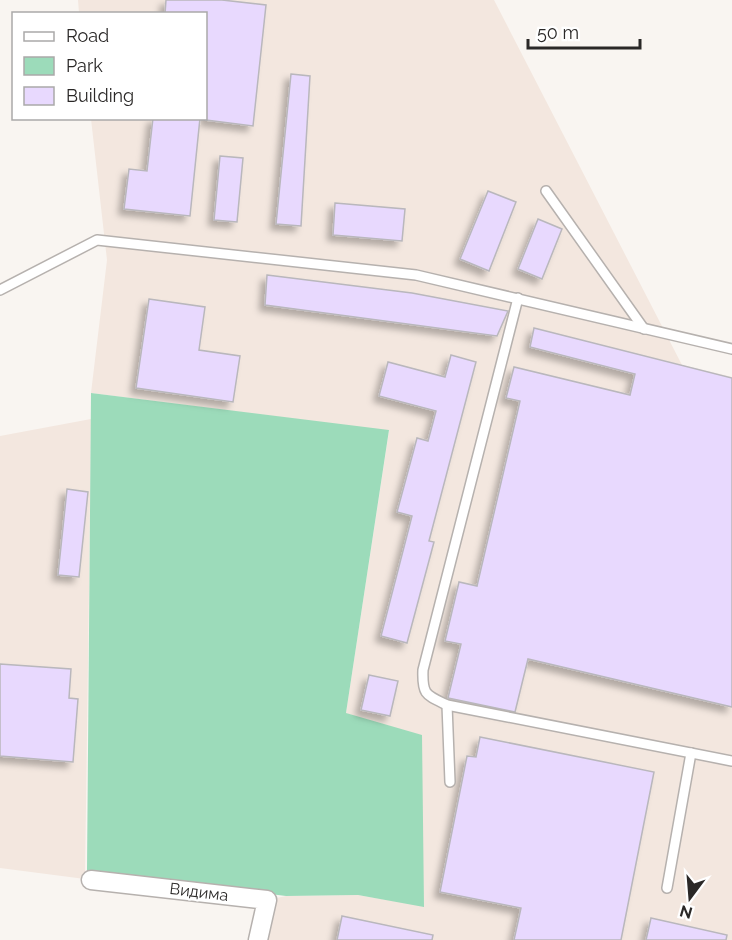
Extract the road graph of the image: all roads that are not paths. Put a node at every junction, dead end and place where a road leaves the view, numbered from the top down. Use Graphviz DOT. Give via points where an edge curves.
graph roads {
  1 [pos="546,191"];
  2 [pos="0,290"];
  3 [pos="518,298"];
  4 [pos="644,329"];
  5 [pos="732,350"];
  6 [pos="447,705"];
  7 [pos="691,753"];
  8 [pos="732,761"];
  9 [pos="450,782"];
  10 [pos="91,880"];
  11 [pos="667,888"];
  12 [pos="258,940"];
  1 -- 4 [label="lane"];
  2 -- 3 [label="lane" via="97,240 416,275"];
  3 -- 4 [label="lane"];
  3 -- 6 [label="lane" via="423,670 422,686 427,695"];
  4 -- 5 [label="lane"];
  6 -- 7 [label="lane"];
  6 -- 9 [label="lane"];
  7 -- 8 [label="lane"];
  7 -- 11 [label="lane"];
  10 -- 12 [label="street, Видима" via="267,900"];
}
